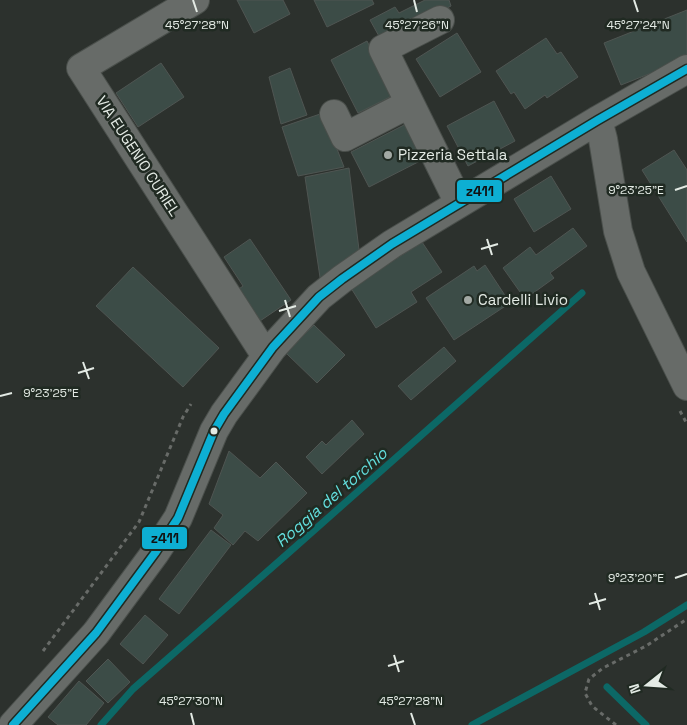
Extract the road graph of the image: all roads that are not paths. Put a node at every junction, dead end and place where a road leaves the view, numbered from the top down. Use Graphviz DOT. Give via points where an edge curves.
graph roads {
  1 [pos="196,0"];
  2 [pos="440,20"];
  3 [pos="687,69"];
  4 [pos="410,104"];
  5 [pos="334,114"];
  6 [pos="598,120"];
  7 [pos="458,203"];
  8 [pos="266,356"];
  9 [pos="687,386"];
  10 [pos="13,725"];
  1 -- 8 [label="street, VIA EUGENIO CURIEL" via="81,68"];
  2 -- 4 [label="street" via="383,49"];
  3 -- 6 [label="street"];
  4 -- 5 [label="street" via="345,137"];
  4 -- 7 [label="street"];
  6 -- 7 [label="street"];
  6 -- 9 [label="street" via="618,231 631,272"];
  7 -- 8 [label="street" via="329,288"];
  8 -- 10 [label="street" via="217,424 178,518 155,553 96,632"];
}
